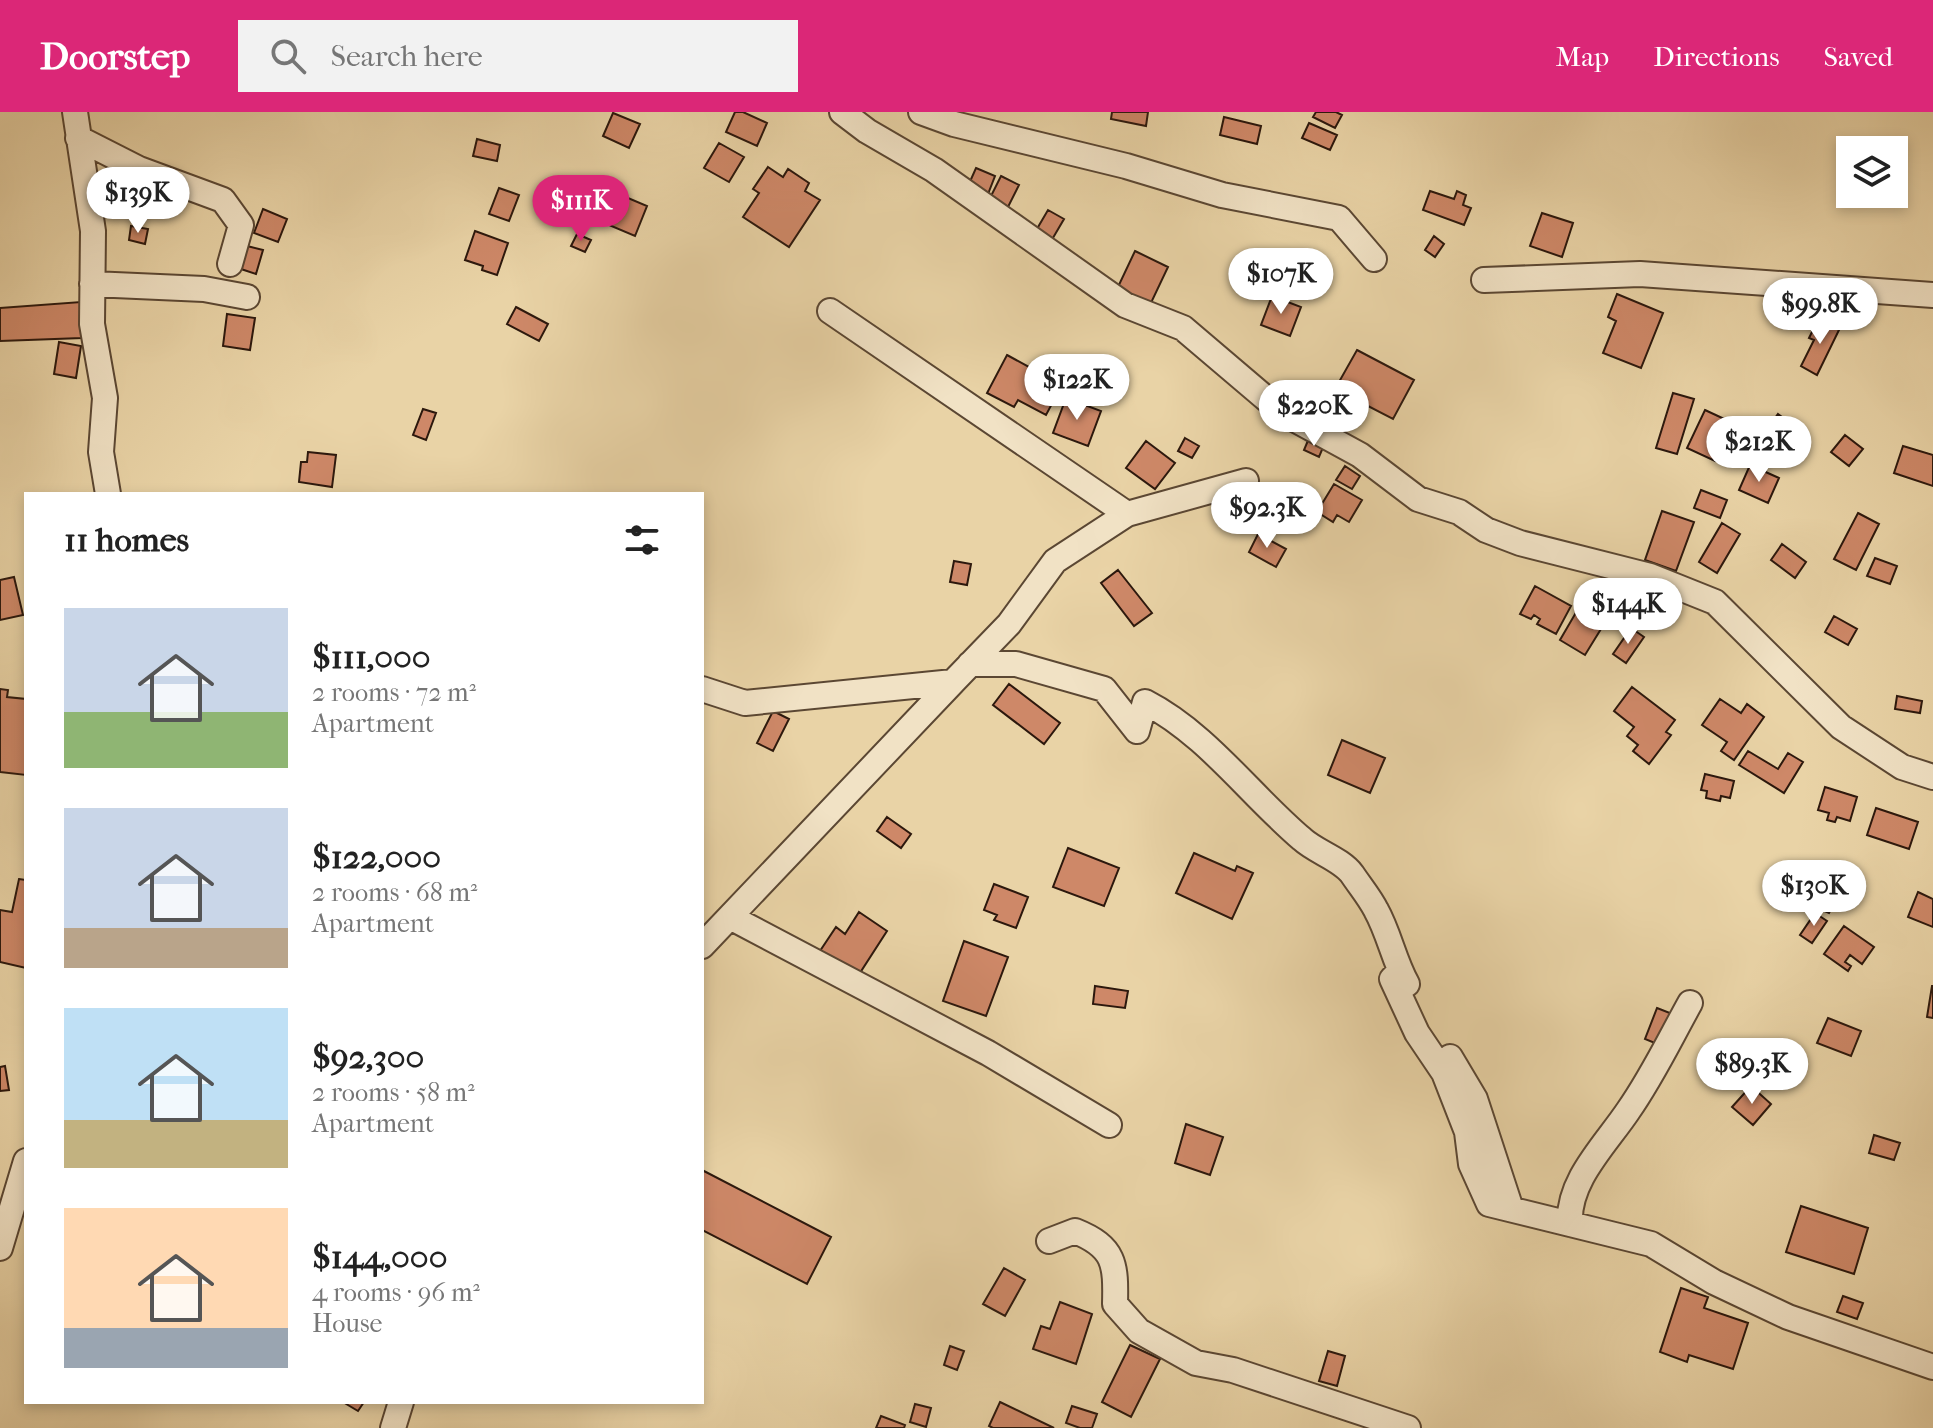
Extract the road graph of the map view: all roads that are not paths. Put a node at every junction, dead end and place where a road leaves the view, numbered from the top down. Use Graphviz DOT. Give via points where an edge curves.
graph roads {
  1 [pos="75,112"];
  2 [pos="842,112"];
  3 [pos="921,112"];
  4 [pos="78,138"];
  5 [pos="1374,259"];
  6 [pos="230,264"];
  7 [pos="1484,280"];
  8 [pos="92,284"];
  9 [pos="1933,295"];
  10 [pos="247,297"];
  11 [pos="830,311"];
  12 [pos="1246,481"];
  13 [pos="108,492"];
  14 [pos="1127,514"];
  15 [pos="970,664"];
  16 [pos="953,682"];
  17 [pos="704,690"];
  18 [pos="1933,777"];
  19 [pos="730,917"];
  20 [pos="704,944"];
  21 [pos="1690,1003"];
  22 [pos="1109,1125"];
  23 [pos="24,1168"];
  24 [pos="1570,1224"];
  25 [pos="1049,1241"];
  26 [pos="0,1248"];
  27 [pos="1933,1367"];
  28 [pos="400,1404"];
  29 [pos="393,1428"];
  30 [pos="1408,1428"];
  1 -- 4 [label="street"];
  2 -- 18 [label="street" via="1125,305 1183,328 1283,413 1360,455 1418,499 1459,512 1520,543 1650,576 1715,602 1841,727 1902,767"];
  3 -- 5 [label="street" via="1222,195 1339,218"];
  4 -- 6 [label="street" via="139,169 223,200 241,225"];
  4 -- 8 [label="street" via="93,231"];
  7 -- 9 [label="street" via="1640,274"];
  8 -- 10 [label="street" via="204,289"];
  8 -- 13 [label="street" via="92,324 105,398 101,452"];
  11 -- 14 [label="street"];
  12 -- 14 [label="street"];
  14 -- 15 [label="street" via="1055,561 1009,624"];
  15 -- 16 [label="street"];
  15 -- 24 [label="street" via="1016,664 1104,689 1137,731 1145,702 1168,714 1305,843 1349,870 1377,911 1400,971 1392,979 1417,1033 1444,1073 1467,1132 1471,1164 1489,1204"];
  16 -- 17 [label="street" via="745,703"];
  16 -- 19 [label="street"];
  19 -- 20 [label="street"];
  19 -- 22 [label="street" via="988,1053"];
  21 -- 24 [label="street" via="1628,1112 1594,1155 1569,1209"];
  23 -- 26 [label="street"];
  24 -- 27 [label="street" via="1651,1244 1788,1317"];
  25 -- 30 [label="street" via="1075,1231 1105,1248 1116,1267 1115,1304 1139,1331 1196,1363 1233,1370"];
  28 -- 29 [label="street"];
}
